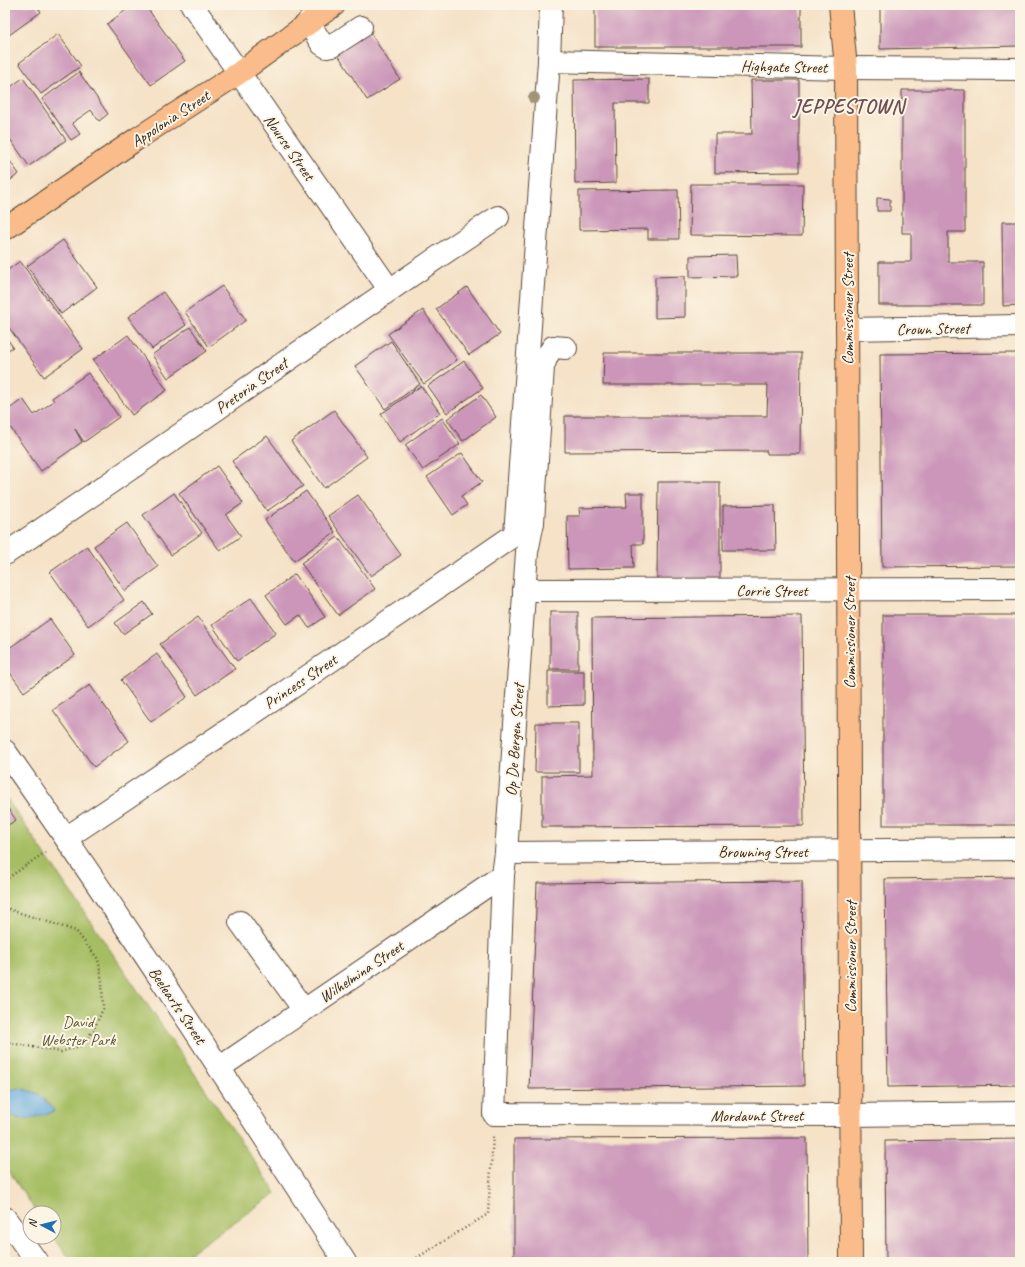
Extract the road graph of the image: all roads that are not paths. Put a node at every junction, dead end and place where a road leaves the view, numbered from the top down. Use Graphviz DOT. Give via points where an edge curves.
graph roads {
  1 [pos="192,5"];
  2 [pos="334,5"];
  3 [pos="551,5"];
  4 [pos="840,5"];
  5 [pos="308,22"];
  6 [pos="361,27"];
  7 [pos="549,61"];
  8 [pos="846,68"];
  9 [pos="1020,69"];
  10 [pos="239,73"];
  11 [pos="498,217"];
  12 [pos="5,229"];
  13 [pos="389,289"];
  14 [pos="1020,326"];
  15 [pos="847,329"];
  16 [pos="566,348"];
  17 [pos="533,522"];
  18 [pos="515,535"];
  19 [pos="5,554"];
  20 [pos="1020,589"];
  21 [pos="524,590"];
  22 [pos="848,590"];
  23 [pos="5,751"];
  24 [pos="66,838"];
  25 [pos="1020,849"];
  26 [pos="851,850"];
  27 [pos="506,853"];
  28 [pos="503,875"];
  29 [pos="240,922"];
  30 [pos="304,1010"];
  31 [pos="219,1068"];
  32 [pos="1020,1113"];
  33 [pos="494,1114"];
  34 [pos="849,1115"];
  35 [pos="5,1218"];
  36 [pos="36,1262"];
  37 [pos="345,1262"];
  38 [pos="851,1262"];
  1 -- 10 [label="street, Nourse Street"];
  2 -- 5 [label="main road, Appolonia Street"];
  3 -- 7 [label="street"];
  4 -- 8 [label="main road, Commissioner Street"];
  5 -- 6 [label="street" via="322,44 328,47"];
  5 -- 10 [label="main road, Appolonia Street"];
  7 -- 8 [label="street, Highgate Street"];
  7 -- 18 [label="street"];
  8 -- 9 [label="street, Highgate Street"];
  8 -- 15 [label="main road, Commissioner Street"];
  10 -- 12 [label="main road, Appolonia Street"];
  10 -- 13 [label="street, Nourse Street"];
  11 -- 13 [label="street, Pretoria Street"];
  13 -- 19 [label="street, Pretoria Street"];
  14 -- 15 [label="street, Crown Street"];
  15 -- 22 [label="main road, Commissioner Street"];
  16 -- 17 [label="street, Op De Bergen Street" via="553,347 543,368"];
  17 -- 18 [label="street, Princess Street"];
  17 -- 21 [label="street, Op De Bergen Street" via="527,552"];
  18 -- 24 [label="street, Princess Street"];
  20 -- 22 [label="street, Corrie Street"];
  21 -- 22 [label="street, Corrie Street"];
  21 -- 27 [label="street, Op De Bergen Street"];
  22 -- 26 [label="main road, Commissioner Street"];
  23 -- 24 [label="street, Beelearts Street"];
  24 -- 31 [label="street, Beelearts Street"];
  25 -- 26 [label="street, Browning Street"];
  26 -- 27 [label="street, Browning Street"];
  26 -- 34 [label="main road, Commissioner Street"];
  27 -- 28 [label="street, Op De Bergen Street"];
  28 -- 30 [label="street, Wilhelmina Street"];
  28 -- 33 [label="street, Op De Bergen Street"];
  29 -- 30 [label="street"];
  30 -- 31 [label="street, Wilhelmina Street"];
  31 -- 37 [label="street, Beelearts Street"];
  32 -- 34 [label="street, Mordaunt Street"];
  33 -- 34 [label="street, Mordaunt Street"];
  34 -- 38 [label="main road, Commissioner Street"];
  35 -- 36 [label="street"];
}
